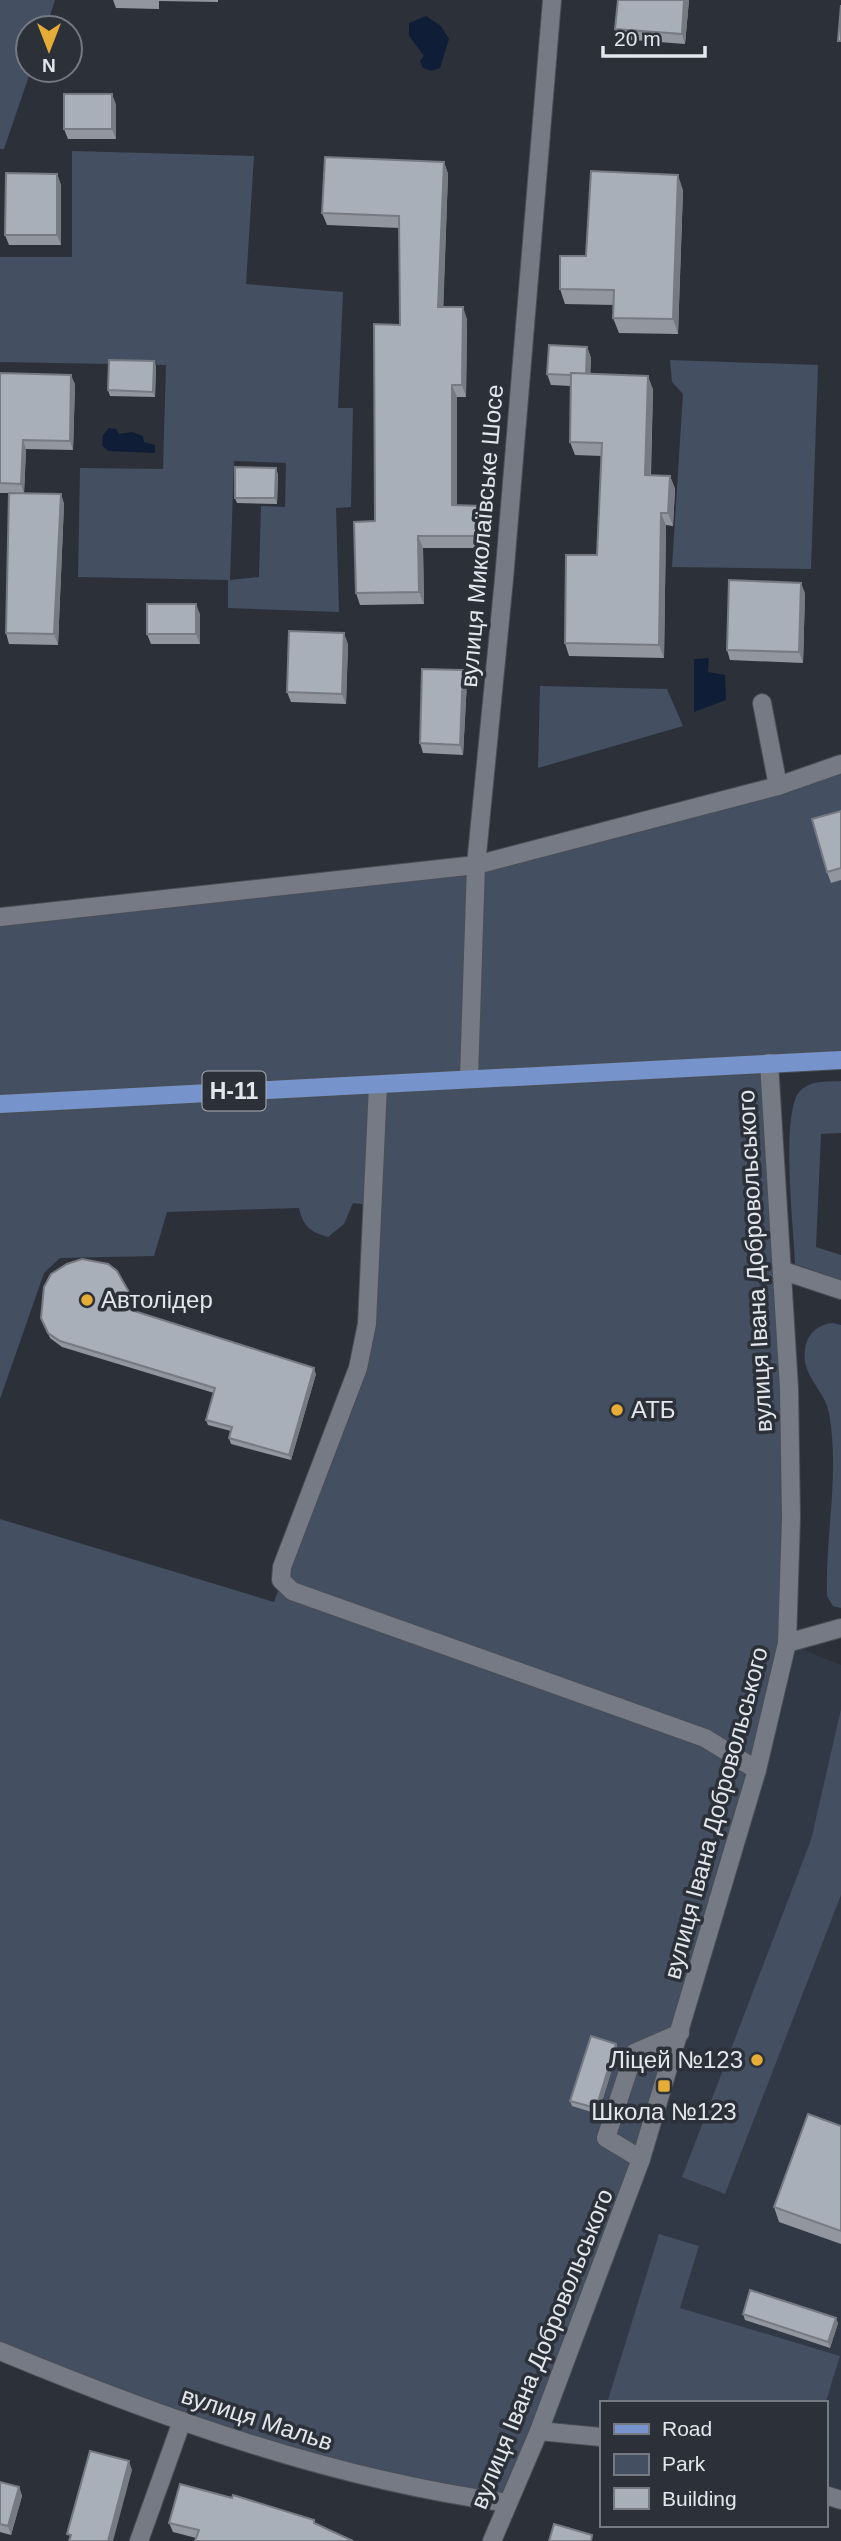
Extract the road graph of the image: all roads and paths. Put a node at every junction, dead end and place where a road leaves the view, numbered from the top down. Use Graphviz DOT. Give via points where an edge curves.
graph roads {
  1 [pos="552,0"];
  2 [pos="762,703"];
  3 [pos="841,764"];
  4 [pos="778,786"];
  5 [pos="476,865"];
  6 [pos="0,917"];
  7 [pos="841,1060"];
  8 [pos="769,1063"];
  9 [pos="469,1077"];
  10 [pos="378,1085"];
  11 [pos="0,1104"];
  12 [pos="783,1271"];
  13 [pos="841,1290"];
  14 [pos="841,1628"];
  15 [pos="787,1643"];
  16 [pos="757,1770"];
  17 [pos="680,2033"];
  18 [pos="641,2159"];
  19 [pos="0,2351"];
  20 [pos="182,2421"];
  21 [pos="539,2431"];
  22 [pos="600,2437"];
  23 [pos="508,2503"];
  24 [pos="139,2541"];
  25 [pos="492,2541"];
  1 -- 5 [label="street, вулиця Миколаївське Шосе"];
  2 -- 4 [label="street"];
  3 -- 4 [label="street"];
  4 -- 5 [label="street"];
  5 -- 6 [label="street"];
  5 -- 9 [label="street, вулиця Миколаївське Шосе"];
  7 -- 8 [label="main road, Н-11"];
  8 -- 9 [label="main road, Н-11"];
  8 -- 12 [label="street, вулиця Івана Добровольського"];
  9 -- 10 [label="main road, Н-11"];
  10 -- 11 [label="main road, Н-11"];
  10 -- 16 [label="street" via="367,1324 358,1368 281,1580 292,1591 705,1738"];
  12 -- 13 [label="street"];
  12 -- 15 [label="street, вулиця Івана Добровольського" via="791,1518"];
  14 -- 15 [label="street"];
  15 -- 16 [label="street, вулиця Івана Добровольського"];
  16 -- 17 [label="street, вулиця Івана Добровольського"];
  17 -- 18 [label="street, вулиця Івана Добровольського"];
  17 -- 18 [label="street" via="634,2053 606,2138"];
  18 -- 21 [label="street, вулиця Івана Добровольського"];
  19 -- 20 [label="street, вулиця Мальв"];
  20 -- 23 [label="street, вулиця Мальв" via="331,2469"];
  20 -- 24 [label="street"];
  21 -- 22 [label="street"];
  21 -- 23 [label="street, вулиця Івана Добровольського"];
  23 -- 25 [label="street, вулиця Івана Добровольського"];
}
